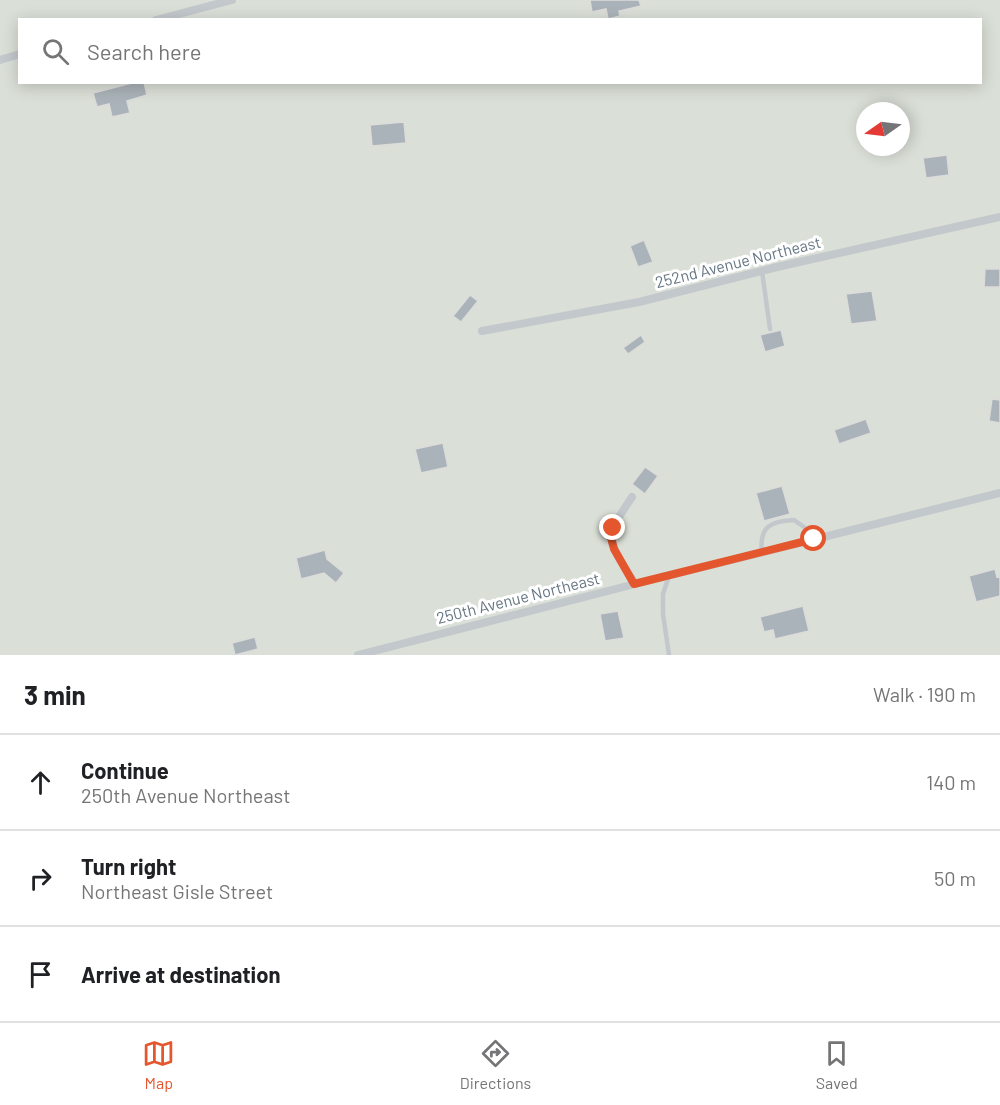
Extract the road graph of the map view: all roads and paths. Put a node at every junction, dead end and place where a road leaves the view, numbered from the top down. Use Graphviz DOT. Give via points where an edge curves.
graph roads {
  1 [pos="232,0"];
  2 [pos="164,18"];
  3 [pos="18,55"];
  4 [pos="0,60"];
  5 [pos="1000,217"];
  6 [pos="762,271"];
  7 [pos="770,329"];
  8 [pos="482,331"];
  9 [pos="1000,493"];
  10 [pos="632,497"];
  11 [pos="814,539"];
  12 [pos="762,552"];
  13 [pos="669,576"];
  14 [pos="634,584"];
  15 [pos="376,653"];
  16 [pos="358,655"];
  17 [pos="669,655"];
  1 -- 2 [label="street"];
  3 -- 4 [label="street"];
  5 -- 6 [label="street, 252nd Avenue Northeast"];
  6 -- 7 [label="lane"];
  6 -- 8 [label="street, 252nd Avenue Northeast" via="639,302"];
  9 -- 11 [label="street, 250th Avenue Northeast"];
  10 -- 14 [label="street" via="611,538"];
  11 -- 12 [label="street, 250th Avenue Northeast"];
  11 -- 12 [label="lane" via="794,520 783,520 762,534"];
  12 -- 13 [label="street, 250th Avenue Northeast"];
  13 -- 14 [label="street, 250th Avenue Northeast"];
  13 -- 17 [label="lane" via="663,594 663,614"];
  14 -- 15 [label="street, 250th Avenue Northeast"];
  15 -- 16 [label="street, 250th Avenue Northeast"];
}
